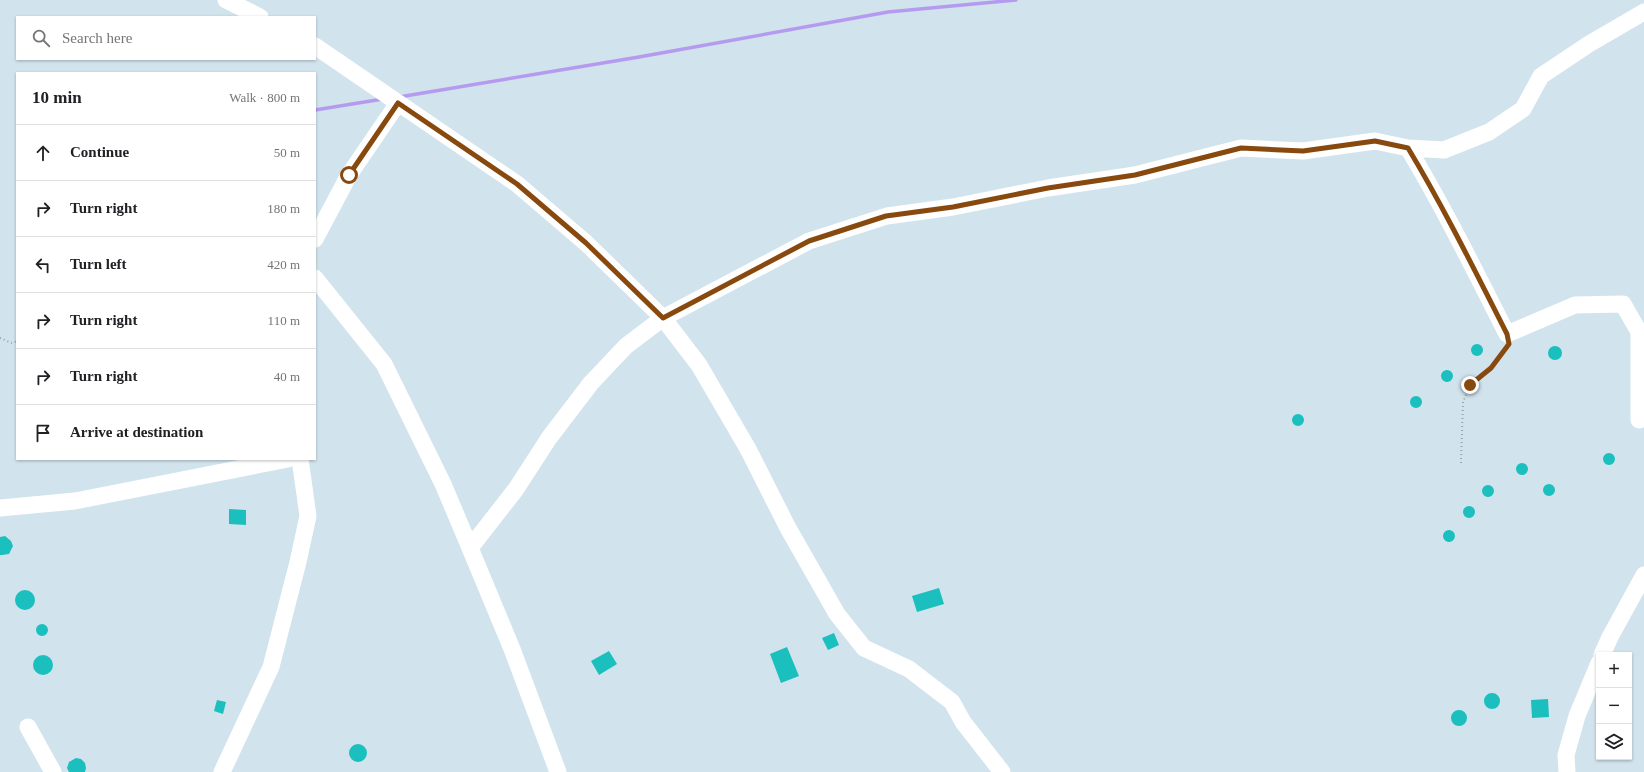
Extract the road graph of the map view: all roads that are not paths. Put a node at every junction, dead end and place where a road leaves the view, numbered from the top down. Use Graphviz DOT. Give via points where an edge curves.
graph roads {
  1 [pos="226,0"];
  2 [pos="1644,12"];
  3 [pos="258,16"];
  4 [pos="316,47"];
  5 [pos="398,103"];
  6 [pos="1408,148"];
  7 [pos="316,237"];
  8 [pos="316,279"];
  9 [pos="663,318"];
  10 [pos="1639,420"];
  11 [pos="283,460"];
  12 [pos="300,460"];
  13 [pos="0,508"];
  14 [pos="470,548"];
  15 [pos="1644,575"];
  16 [pos="1603,652"];
  17 [pos="1596,670"];
  18 [pos="28,727"];
  19 [pos="53,772"];
  20 [pos="222,772"];
  21 [pos="558,772"];
  22 [pos="1002,772"];
  23 [pos="1567,772"];
  1 -- 3 [label="street"];
  2 -- 6 [label="street" via="1541,76 1523,109 1489,132 1444,150"];
  4 -- 5 [label="street"];
  5 -- 7 [label="street" via="349,175"];
  5 -- 9 [label="street" via="517,184 586,243"];
  6 -- 9 [label="street" via="1375,141 1303,151 1241,148 1135,175 1048,188 953,207 886,216 809,241"];
  6 -- 10 [label="street" via="1441,205 1507,334 1575,305 1623,304 1638,332"];
  8 -- 14 [label="street" via="384,364 440,477"];
  9 -- 14 [label="street" via="626,346 591,383 549,438 516,489"];
  9 -- 22 [label="street" via="699,365 748,449 788,528 837,614 864,648 909,669 952,702 963,722"];
  11 -- 13 [label="street" via="75,501"];
  12 -- 20 [label="street" via="308,516 298,562 271,667"];
  14 -- 21 [label="street" via="512,649"];
  15 -- 16 [label="street"];
  17 -- 23 [label="street" via="1577,716 1566,755"];
  18 -- 19 [label="street"];
}
